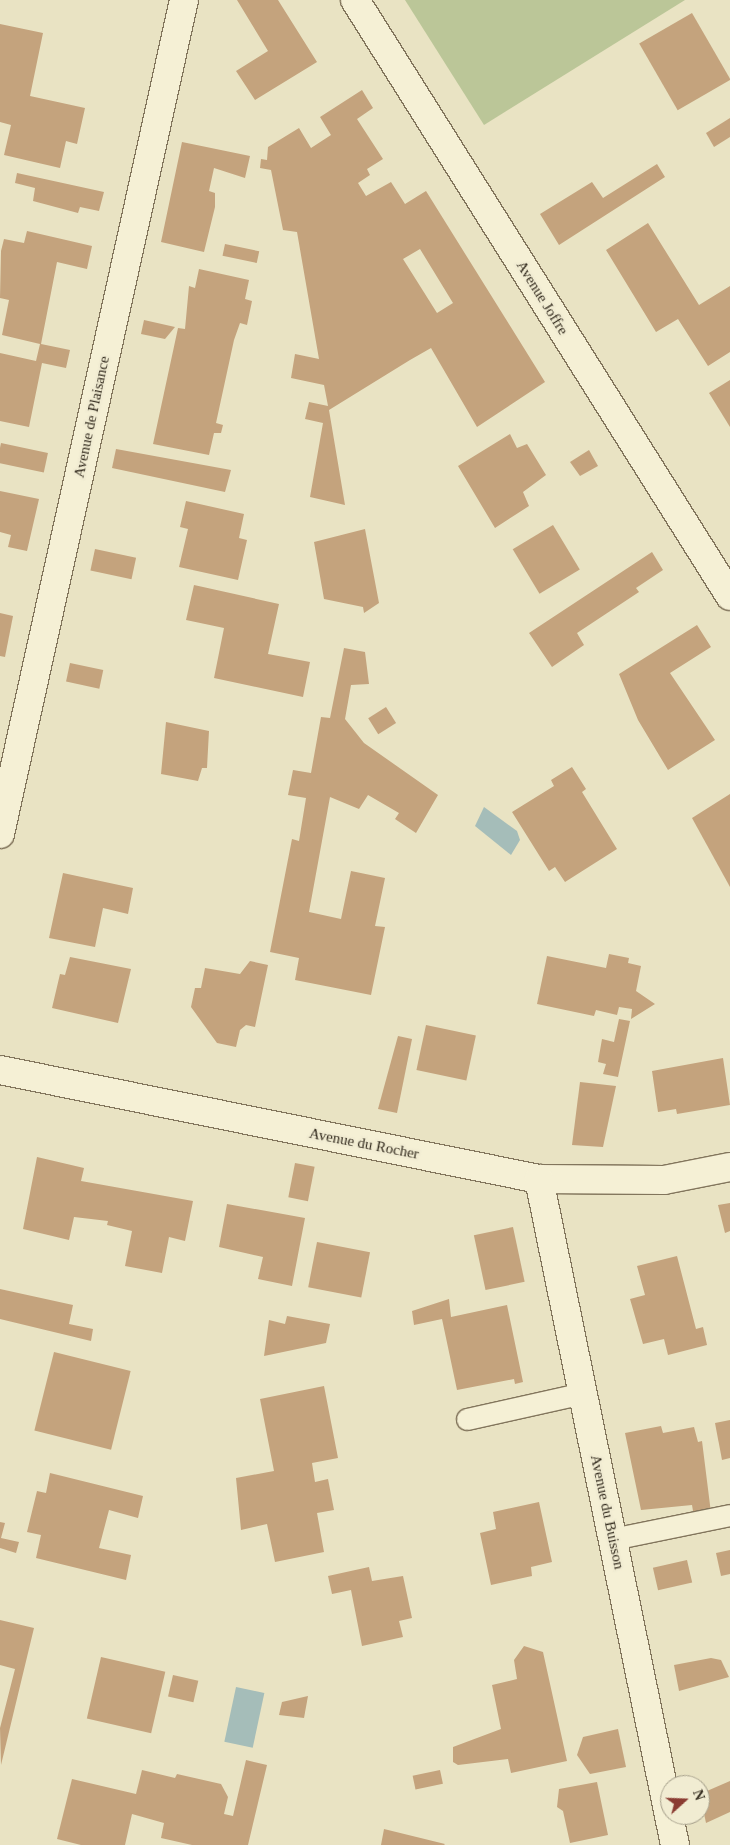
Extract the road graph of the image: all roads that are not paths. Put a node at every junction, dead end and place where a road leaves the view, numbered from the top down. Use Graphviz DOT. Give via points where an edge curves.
graph roads {
  1 [pos="184,0"];
  2 [pos="355,0"];
  3 [pos="730,596"];
  4 [pos="0,834"];
  5 [pos="0,1070"];
  6 [pos="730,1167"];
  7 [pos="539,1179"];
  8 [pos="583,1393"];
  9 [pos="467,1419"];
  10 [pos="730,1515"];
  11 [pos="612,1539"];
  12 [pos="675,1845"];
  1 -- 4 [label="street, Avenue de Plaisance"];
  2 -- 3 [label="street, Avenue Joffre"];
  5 -- 7 [label="street, Avenue du Rocher"];
  6 -- 7 [label="street, Avenue du Rocher" via="664,1180"];
  7 -- 8 [label="street, Avenue du Buisson"];
  8 -- 9 [label="lane"];
  8 -- 11 [label="street, Avenue du Buisson"];
  10 -- 11 [label="lane"];
  11 -- 12 [label="street, Avenue du Buisson"];
}
